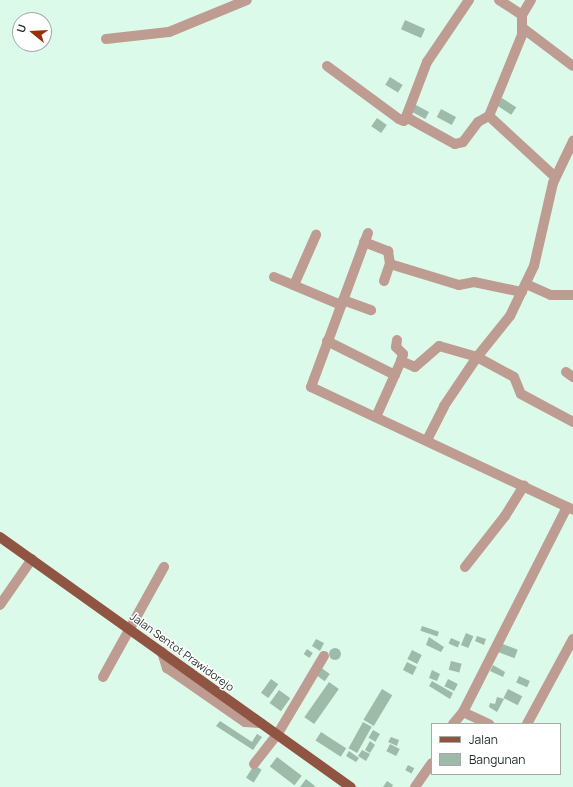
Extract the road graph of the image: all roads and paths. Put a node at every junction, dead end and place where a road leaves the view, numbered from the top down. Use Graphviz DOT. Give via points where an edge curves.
graph roads {
  1 [pos="245,0"];
  2 [pos="469,0"];
  3 [pos="499,0"];
  4 [pos="531,0"];
  5 [pos="522,15"];
  6 [pos="524,29"];
  7 [pos="106,39"];
  8 [pos="327,66"];
  9 [pos="573,66"];
  10 [pos="489,116"];
  11 [pos="406,117"];
  12 [pos="573,141"];
  13 [pos="555,177"];
  14 [pos="316,235"];
  15 [pos="390,264"];
  16 [pos="274,276"];
  17 [pos="384,281"];
  18 [pos="294,285"];
  19 [pos="524,288"];
  20 [pos="573,295"];
  21 [pos="342,303"];
  22 [pos="371,310"];
  23 [pos="397,340"];
  24 [pos="327,341"];
  25 [pos="477,357"];
  26 [pos="401,361"];
  27 [pos="395,375"];
  28 [pos="376,417"];
  29 [pos="573,422"];
  30 [pos="427,440"];
  31 [pos="524,486"];
  32 [pos="570,509"];
  33 [pos="0,536"];
  34 [pos="32,559"];
  35 [pos="164,567"];
  36 [pos="465,567"];
  37 [pos="0,605"];
  38 [pos="130,628"];
  39 [pos="573,639"];
  40 [pos="324,656"];
  41 [pos="103,677"];
  42 [pos="463,712"];
  43 [pos="454,723"];
  44 [pos="487,723"];
  45 [pos="528,723"];
  46 [pos="277,735"];
  47 [pos="254,764"];
  48 [pos="431,764"];
  49 [pos="350,787"];
  50 [pos="415,787"];
  1 -- 7 [label="street" via="168,32"];
  2 -- 11 [label="street" via="427,62"];
  3 -- 5 [label="street"];
  4 -- 5 [label="street"];
  5 -- 6 [label="street"];
  6 -- 9 [label="street"];
  6 -- 10 [label="street"];
  8 -- 11 [label="street" via="399,120 404,121"];
  10 -- 11 [label="street" via="478,122 463,142 455,144"];
  10 -- 13 [label="street"];
  12 -- 13 [label="street"];
  13 -- 19 [label="street" via="541,245"];
  14 -- 18 [label="street"];
  15 -- 17 [label="street"];
  15 -- 19 [label="street" via="459,285 474,282"];
  15 -- 21 [label="street" via="388,251 366,237"];
  16 -- 18 [label="street"];
  18 -- 21 [label="street"];
  19 -- 20 [label="street" via="551,295"];
  19 -- 25 [label="street" via="510,316"];
  21 -- 22 [label="street"];
  21 -- 24 [label="street"];
  23 -- 26 [label="street" via="396,347 403,354"];
  24 -- 27 [label="street"];
  24 -- 28 [label="street" via="311,387"];
  25 -- 26 [label="street" via="440,346 415,367"];
  25 -- 29 [label="street" via="514,377 521,394"];
  25 -- 30 [label="street" via="444,406"];
  26 -- 27 [label="street"];
  27 -- 28 [label="street"];
  28 -- 30 [label="street"];
  30 -- 31 [label="street"];
  31 -- 32 [label="street"];
  31 -- 36 [label="street"];
  32 -- 42 [label="street"];
  33 -- 34 [label="main road, Jalan Sentot Prawidorejo"];
  34 -- 37 [label="street"];
  34 -- 38 [label="main road, Jalan Sentot Prawidorejo"];
  35 -- 38 [label="street"];
  38 -- 41 [label="street"];
  38 -- 46 [label="main road, Jalan Sentot Prawidorejo"];
  39 -- 45 [label="street"];
  40 -- 46 [label="street"];
  42 -- 43 [label="street"];
  42 -- 44 [label="street"];
  46 -- 47 [label="street"];
  46 -- 49 [label="main road, Jalan Sentot Prawidorejo"];
  48 -- 50 [label="street"];
}
